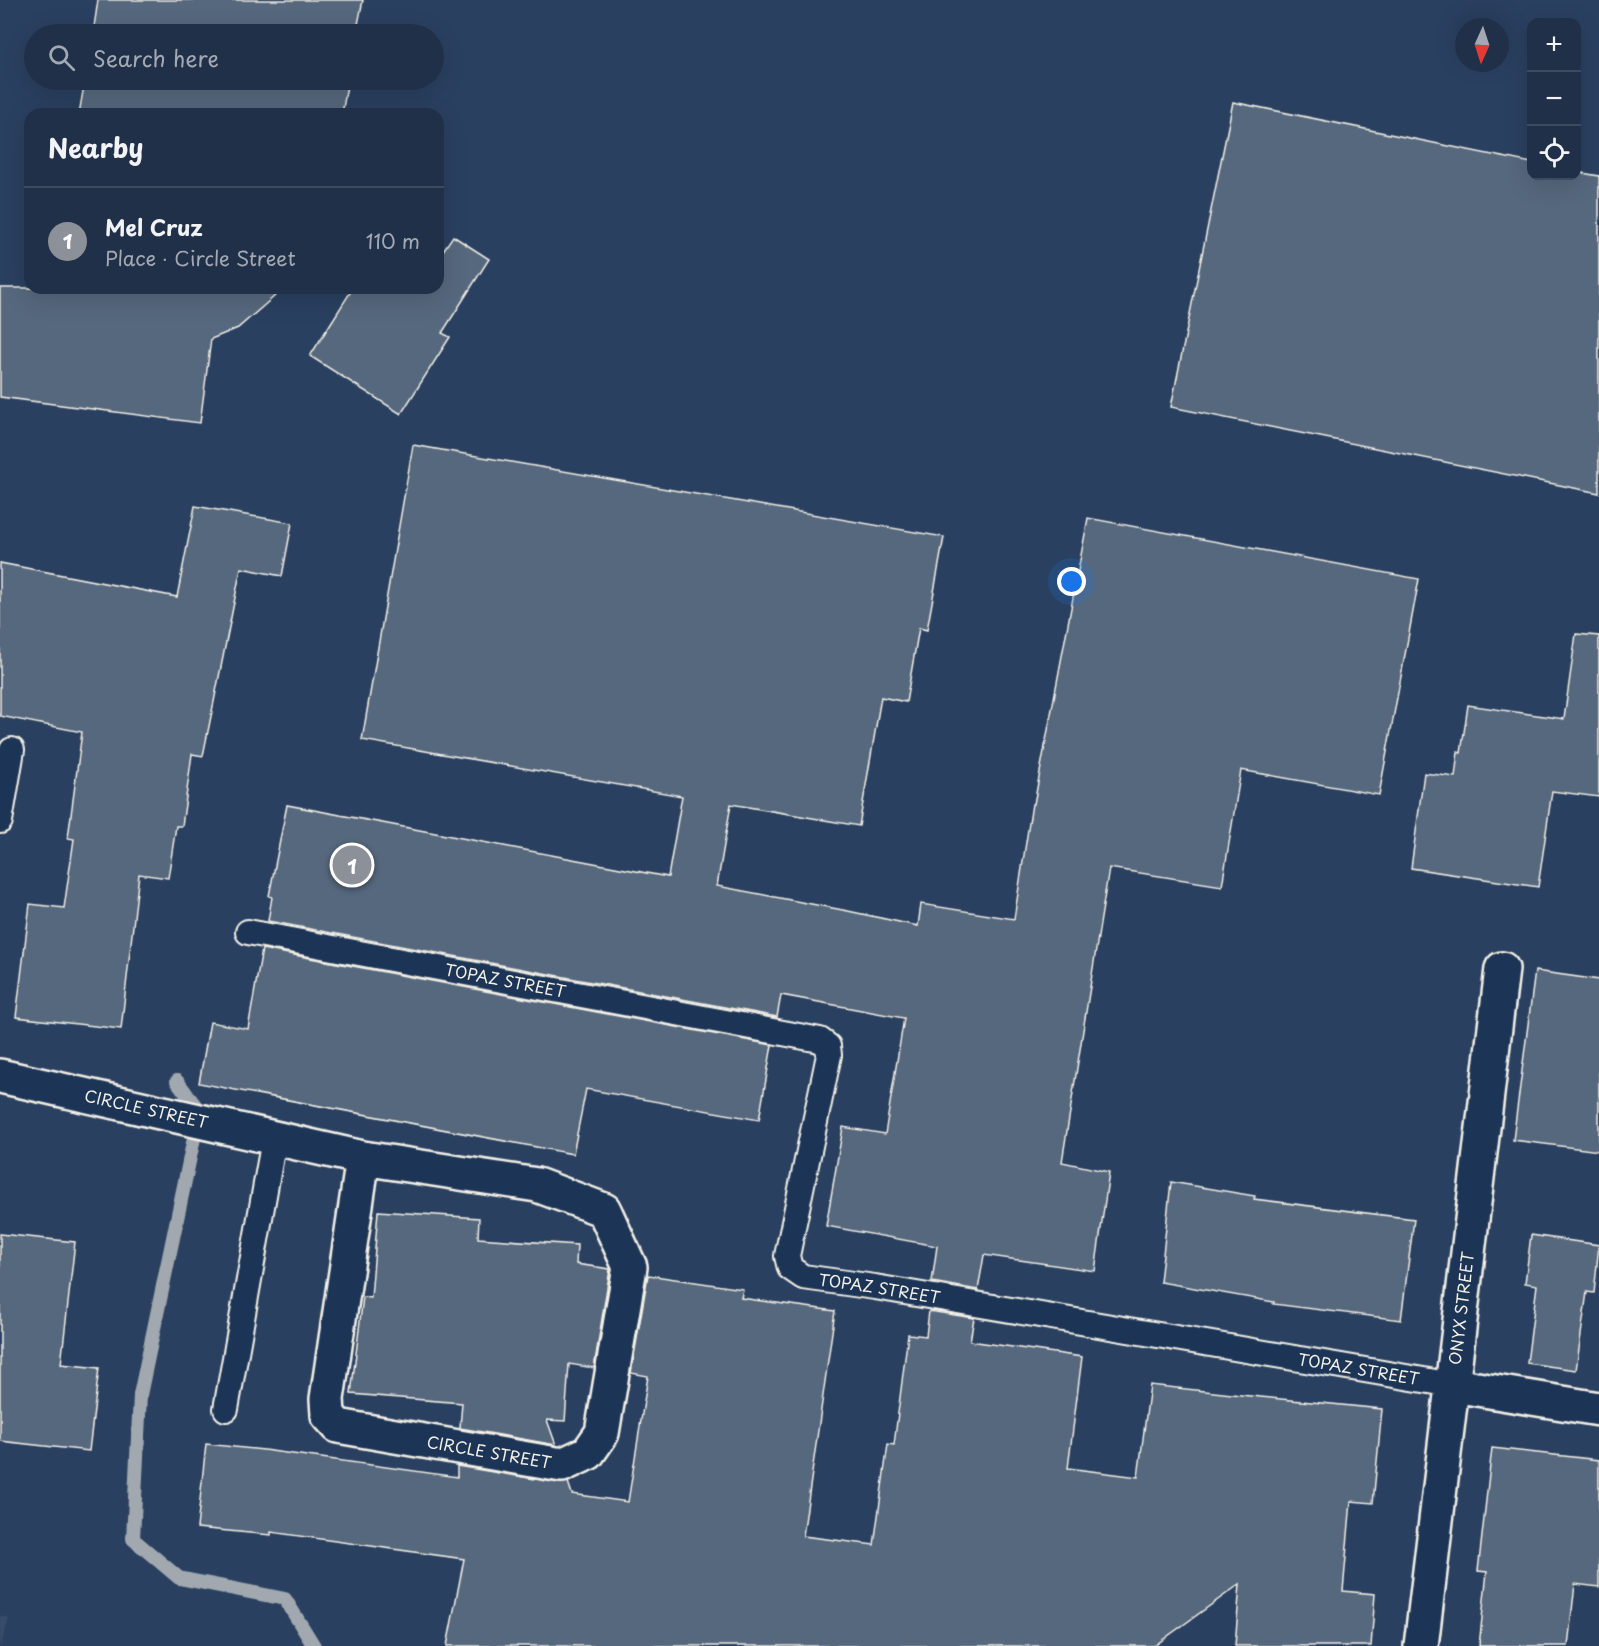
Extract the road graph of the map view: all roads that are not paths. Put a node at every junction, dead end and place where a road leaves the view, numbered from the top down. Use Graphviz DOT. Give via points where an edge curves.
graph roads {
  1 [pos="12,750"];
  2 [pos="0,820"];
  3 [pos="248,932"];
  4 [pos="1502,969"];
  5 [pos="0,1076"];
  6 [pos="274,1139"];
  7 [pos="363,1158"];
  8 [pos="1453,1385"];
  9 [pos="226,1409"];
  10 [pos="1599,1409"];
  11 [pos="1421,1646"];
  1 -- 2 [label="lane"];
  3 -- 8 [label="lane, TOPAZ STREET" via="820,1040 828,1046 829,1055 787,1256 790,1268 803,1277"];
  4 -- 8 [label="street, ONYX STREET"];
  5 -- 6 [label="street, CIRCLE STREET"];
  6 -- 7 [label="street, CIRCLE STREET"];
  6 -- 9 [label="lane"];
  7 -- 7 [label="street, CIRCLE STREET" via="537,1185 604,1210 630,1267 602,1433 588,1453 562,1465 338,1426 328,1415 327,1399"];
  8 -- 10 [label="street, TOPAZ STREET"];
  8 -- 11 [label="street, ONYX STREET"];
}
